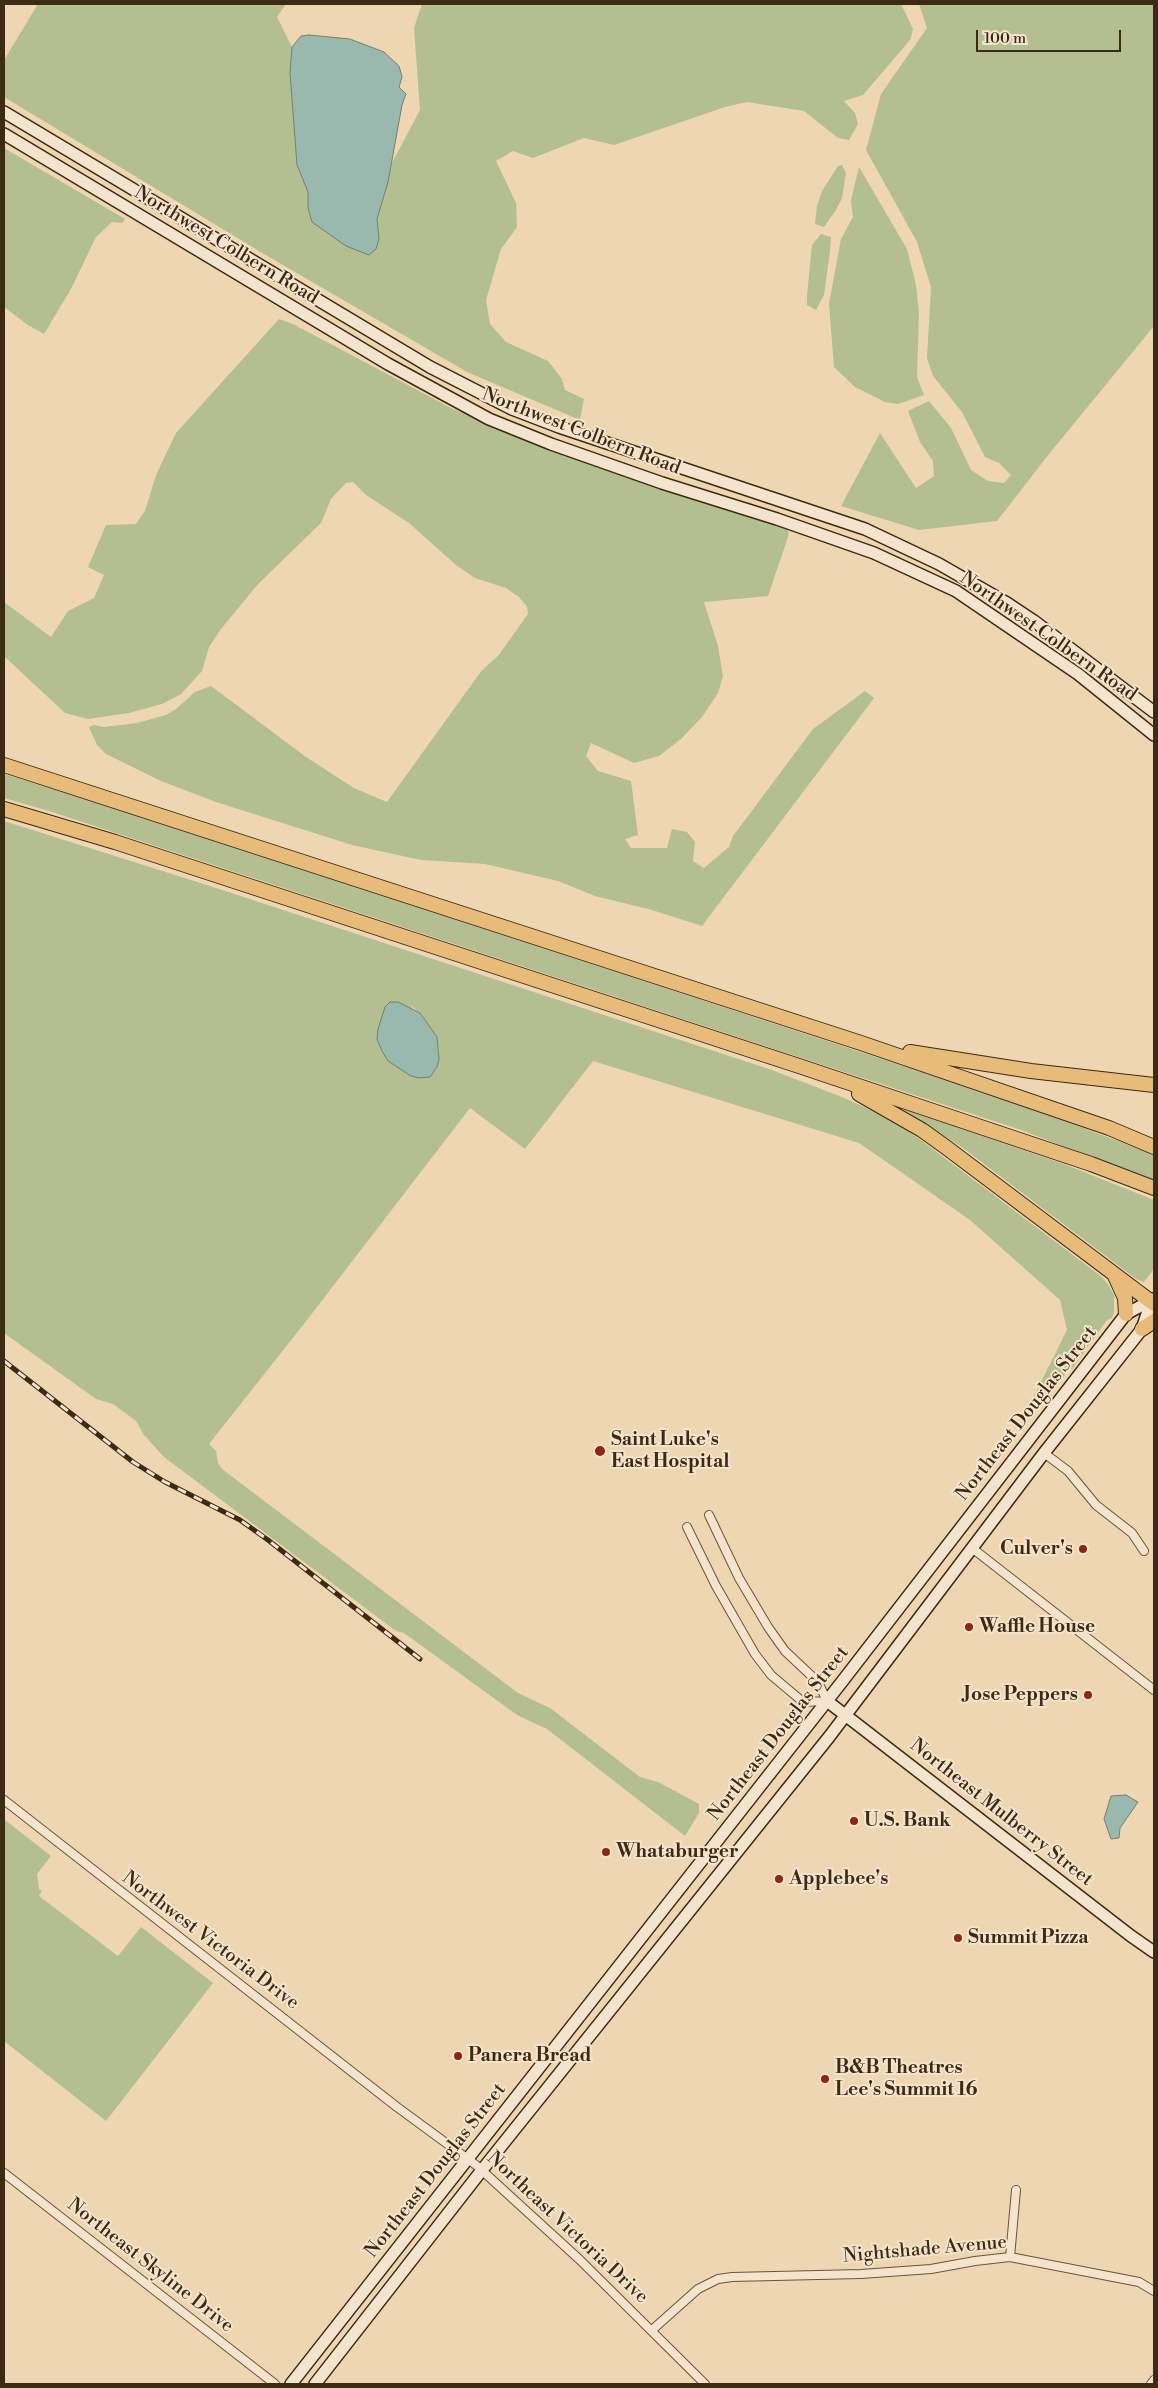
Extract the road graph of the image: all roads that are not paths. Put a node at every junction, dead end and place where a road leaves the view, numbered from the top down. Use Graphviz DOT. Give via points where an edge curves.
graph roads {
  1 [pos="4,112"];
  2 [pos="4,134"];
  3 [pos="991,593"];
  4 [pos="983,608"];
  5 [pos="1154,712"];
  6 [pos="1154,735"];
  7 [pos="4,765"];
  8 [pos="4,809"];
  9 [pos="861,1043"];
  10 [pos="799,1066"];
  11 [pos="1154,1085"];
  12 [pos="1154,1147"];
  13 [pos="1154,1188"];
  14 [pos="1114,1273"];
  15 [pos="1153,1300"];
  16 [pos="1126,1314"];
  17 [pos="1154,1321"];
  18 [pos="1142,1328"];
  19 [pos="1044,1453"];
  20 [pos="709,1515"];
  21 [pos="687,1528"];
  22 [pos="972,1548"];
  23 [pos="1144,1551"];
  24 [pos="1154,1690"];
  25 [pos="827,1701"];
  26 [pos="845,1714"];
  27 [pos="4,1800"];
  28 [pos="1154,1952"];
  29 [pos="398,2107"];
  30 [pos="468,2159"];
  31 [pos="482,2170"];
  32 [pos="4,2173"];
  33 [pos="1016,2190"];
  34 [pos="1010,2257"];
  35 [pos="1154,2291"];
  36 [pos="652,2330"];
  37 [pos="1154,2380"];
  38 [pos="275,2384"];
  39 [pos="291,2384"];
  40 [pos="315,2384"];
  41 [pos="705,2384"];
  42 [pos="1151,2384"];
  1 -- 3 [label="main road, Northwest Colbern Road" via="430,367 512,409 865,529"];
  2 -- 4 [label="main road, Northwest Colbern Road" via="388,364 489,419 662,483 874,553 956,591"];
  3 -- 4 [label="main road"];
  3 -- 5 [label="main road, Northwest Colbern Road" via="1034,621"];
  4 -- 6 [label="main road, Northwest Colbern Road" via="1078,674"];
  7 -- 9 [label="highway"];
  8 -- 10 [label="highway" via="115,842"];
  9 -- 11 [label="highway" via="1031,1071"];
  9 -- 12 [label="highway" via="1109,1128"];
  10 -- 13 [label="highway"];
  10 -- 14 [label="highway" via="874,1101 922,1130"];
  14 -- 15 [label="highway"];
  14 -- 16 [label="highway" via="1124,1298"];
  15 -- 16 [label="main road, Northeast Douglas Street"];
  15 -- 18 [label="main road, Northeast Douglas Street"];
  16 -- 25 [label="main road, Northeast Douglas Street"];
  17 -- 18 [label="highway"];
  18 -- 19 [label="main road, Northeast Douglas Street"];
  19 -- 22 [label="main road, Northeast Douglas Street"];
  19 -- 23 [label="street" via="1074,1477 1096,1505 1132,1533"];
  20 -- 25 [label="street" via="739,1578 768,1627 786,1651 818,1682"];
  21 -- 25 [label="street" via="754,1654 771,1675 803,1702"];
  22 -- 24 [label="street"];
  22 -- 26 [label="main road, Northeast Douglas Street"];
  25 -- 26 [label="main road, Northeast Mulberry Street"];
  25 -- 30 [label="main road, Northeast Douglas Street"];
  26 -- 28 [label="main road, Northeast Mulberry Street"];
  26 -- 31 [label="main road, Northeast Douglas Street"];
  27 -- 29 [label="street, Northwest Victoria Drive"];
  29 -- 30 [label="street, Northeast Victoria Drive"];
  30 -- 31 [label="street, Northeast Victoria Drive"];
  30 -- 39 [label="main road, Northeast Douglas Street"];
  31 -- 36 [label="street, Northeast Victoria Drive"];
  31 -- 40 [label="main road, Northeast Douglas Street"];
  32 -- 38 [label="street, Northeast Skyline Drive"];
  33 -- 34 [label="street"];
  34 -- 35 [label="street, Nightshade Avenue" via="1139,2282"];
  34 -- 36 [label="street, Nightshade Avenue" via="931,2270 718,2279 698,2289"];
  36 -- 41 [label="street, Northeast Victoria Drive"];
  37 -- 42 [label="street"];
}
